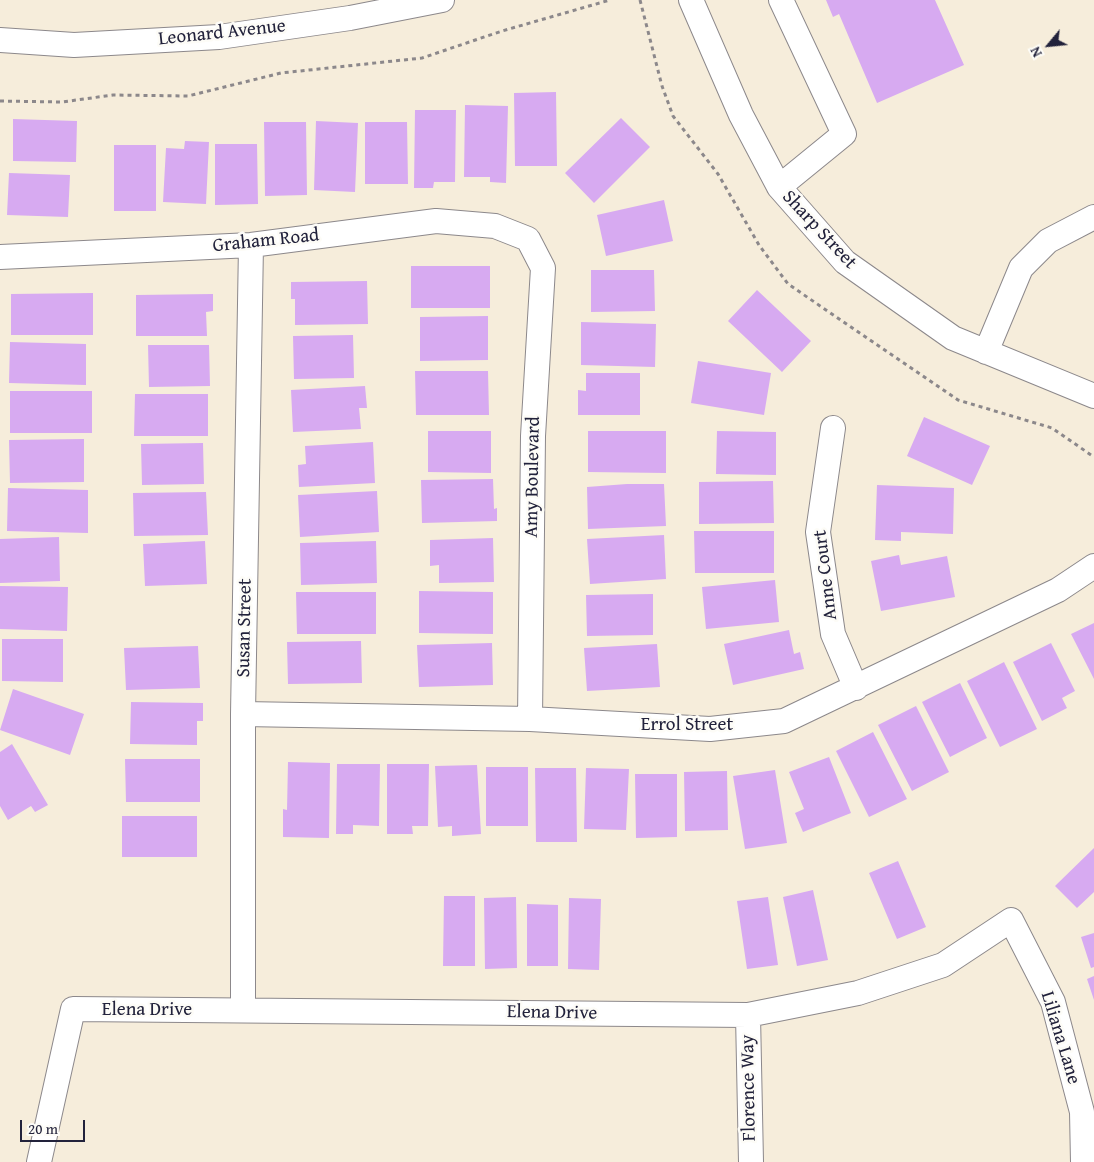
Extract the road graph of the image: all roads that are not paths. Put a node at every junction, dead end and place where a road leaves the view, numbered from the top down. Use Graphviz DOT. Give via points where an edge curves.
graph roads {
  1 [pos="442,0"];
  2 [pos="691,0"];
  3 [pos="781,0"];
  4 [pos="0,40"];
  5 [pos="779,187"];
  6 [pos="1094,217"];
  7 [pos="528,239"];
  8 [pos="251,245"];
  9 [pos="0,257"];
  10 [pos="986,352"];
  11 [pos="1094,396"];
  12 [pos="833,428"];
  13 [pos="1094,566"];
  14 [pos="856,688"];
  15 [pos="243,714"];
  16 [pos="530,719"];
  17 [pos="1011,920"];
  18 [pos="243,1010"];
  19 [pos="748,1015"];
  20 [pos="39,1162"];
  21 [pos="751,1162"];
  22 [pos="1083,1162"];
  1 -- 4 [label="street, Leonard Avenue" via="350,18 219,37 74,45"];
  2 -- 5 [label="street, Sharp Street" via="741,115"];
  3 -- 5 [label="street" via="844,134"];
  5 -- 10 [label="street, Sharp Street" via="845,262 953,338"];
  6 -- 10 [label="street" via="1048,241 1021,268"];
  7 -- 8 [label="street, Graham Road" via="496,226 436,221"];
  7 -- 16 [label="street, Amy Boulevard" via="543,268 533,436"];
  8 -- 9 [label="street, Graham Road"];
  8 -- 15 [label="street, Susan Street"];
  10 -- 11 [label="street, Sharp Street"];
  12 -- 14 [label="street, Anne Court" via="818,532 833,634"];
  13 -- 14 [label="street, Errol Street" via="1058,590"];
  14 -- 16 [label="street, Errol Street" via="784,721 719,728"];
  15 -- 16 [label="street, Errol Street"];
  15 -- 18 [label="street, Susan Street"];
  17 -- 19 [label="street, Elena Drive" via="943,965 858,993"];
  17 -- 22 [label="street, Liliana Lane" via="1053,1002 1082,1112"];
  18 -- 19 [label="street, Elena Drive"];
  18 -- 20 [label="street, Elena Drive" via="73,1009"];
  19 -- 21 [label="street, Florence Way"];
}
